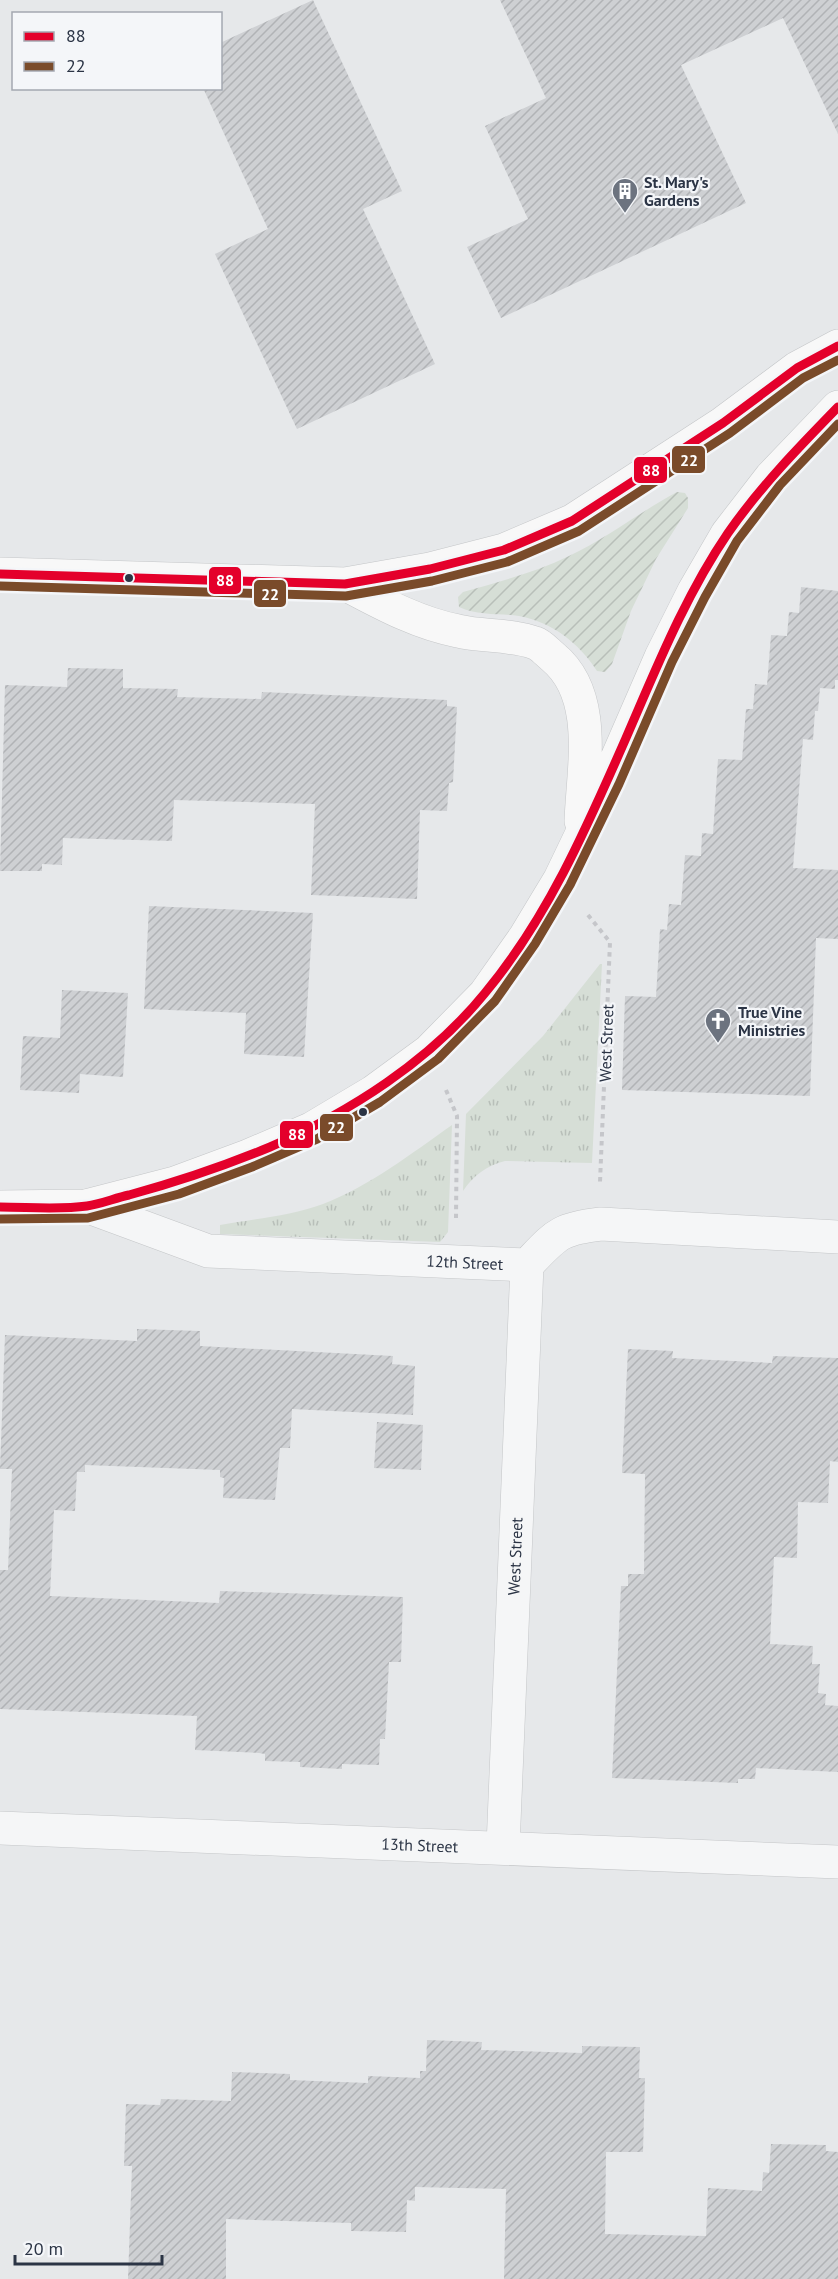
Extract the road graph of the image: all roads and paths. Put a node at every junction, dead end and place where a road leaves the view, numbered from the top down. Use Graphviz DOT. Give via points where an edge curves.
graph roads {
  1 [pos="838,346"];
  2 [pos="838,407"];
  3 [pos="0,574"];
  4 [pos="345,584"];
  5 [pos="581,832"];
  6 [pos="560,879"];
  7 [pos="429,1051"];
  8 [pos="86,1206"];
  9 [pos="0,1207"];
  10 [pos="601,1224"];
  11 [pos="838,1237"];
  12 [pos="456,1261"];
  13 [pos="526,1265"];
  14 [pos="0,1828"];
  15 [pos="503,1848"];
  16 [pos="838,1862"];
  1 -- 4 [label="main road" via="797,368 723,423 572,522 504,550 430,569"];
  2 -- 5 [label="main road" via="771,477 727,534 661,657"];
  3 -- 4 [label="main road"];
  4 -- 5 [label="main road" via="402,614 458,632 537,643 562,664 578,695 585,724"];
  5 -- 6 [label="main road"];
  6 -- 7 [label="main road" via="485,994"];
  6 -- 10 [label="path, West Street" via="610,942"];
  7 -- 8 [label="main road, 12th Street" via="373,1092 311,1129 175,1183"];
  7 -- 12 [label="path" via="457,1116"];
  8 -- 9 [label="main road, 12th Street"];
  8 -- 12 [label="street, 12th Street" via="208,1251"];
  10 -- 11 [label="street, 12th Street"];
  10 -- 13 [label="street, 12th Street" via="556,1235"];
  12 -- 13 [label="street, 12th Street"];
  13 -- 15 [label="street, West Street"];
  14 -- 15 [label="street, 13th Street"];
  15 -- 16 [label="street, 13th Street"];
}
